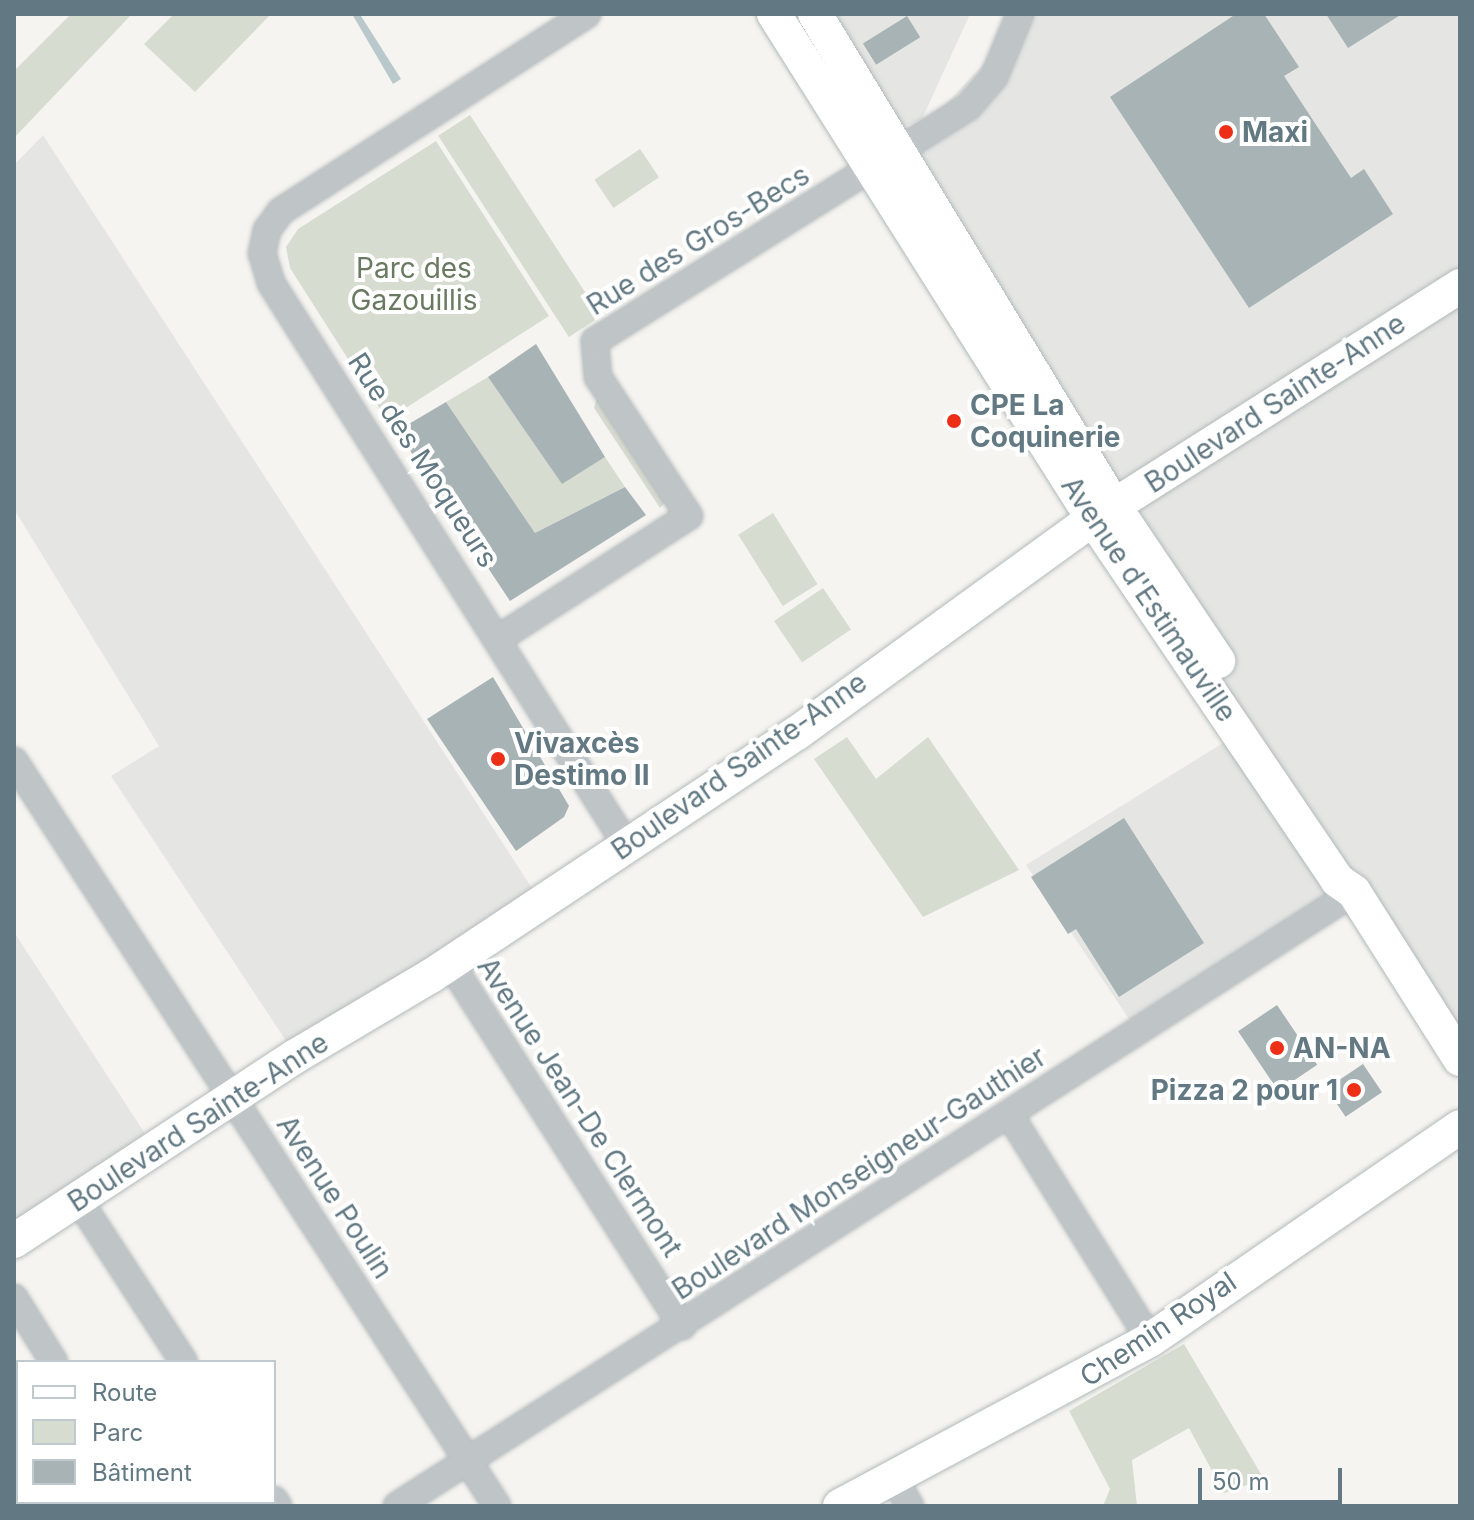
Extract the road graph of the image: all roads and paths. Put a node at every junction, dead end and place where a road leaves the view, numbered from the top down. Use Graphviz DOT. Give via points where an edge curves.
graph roads {
  1 [pos="587,14"];
  2 [pos="774,14"];
  3 [pos="815,14"];
  4 [pos="1020,14"];
  5 [pos="887,162"];
  6 [pos="1460,286"];
  7 [pos="1104,512"];
  8 [pos="498,639"];
  9 [pos="14,761"];
  10 [pos="627,846"];
  11 [pos="1354,892"];
  12 [pos="450,963"];
  13 [pos="1460,1059"];
  14 [pos="234,1098"];
  15 [pos="1009,1114"];
  16 [pos="1460,1127"];
  17 [pos="78,1199"];
  18 [pos="14,1241"];
  19 [pos="14,1298"];
  20 [pos="682,1326"];
  21 [pos="1150,1340"];
  22 [pos="53,1360"];
  23 [pos="183,1360"];
  24 [pos="467,1461"];
  25 [pos="892,1475"];
  26 [pos="397,1506"];
  27 [pos="497,1506"];
  28 [pos="840,1506"];
  29 [pos="910,1506"];
  1 -- 8 [label="street, Rue des Moqueurs" via="288,206 271,223 262,245 271,283"];
  2 -- 5 [label="main road, Avenue d'Estimauville"];
  3 -- 5 [label="main road, Avenue d'Estimauville"];
  4 -- 5 [label="street" via="994,77 968,107"];
  5 -- 7 [label="main road, Avenue d'Estimauville"];
  5 -- 8 [label="street, Rue des Gros-Becs" via="595,341 598,377 689,516"];
  6 -- 7 [label="main road, Boulevard Sainte-Anne"];
  7 -- 10 [label="main road, Boulevard Sainte-Anne" via="797,733"];
  7 -- 11 [label="main road, Avenue d'Estimauville" via="1357,869"];
  8 -- 10 [label="street, Rue des Moqueurs"];
  9 -- 14 [label="street, Avenue Poulin"];
  10 -- 12 [label="main road, Boulevard Sainte-Anne"];
  11 -- 13 [label="main road, Avenue d'Estimauville"];
  11 -- 15 [label="street, Boulevard Monseigneur-Gauthier"];
  12 -- 14 [label="main road, Boulevard Sainte-Anne"];
  12 -- 20 [label="street, Avenue Jean-De Clermont"];
  14 -- 17 [label="main road, Boulevard Sainte-Anne"];
  14 -- 24 [label="street, Avenue Poulin"];
  15 -- 20 [label="street, Boulevard Monseigneur-Gauthier"];
  15 -- 21 [label="street"];
  16 -- 21 [label="main road, Chemin Royal"];
  17 -- 18 [label="main road, Boulevard Sainte-Anne"];
  17 -- 23 [label="street"];
  19 -- 22 [label="street"];
  20 -- 24 [label="street, Boulevard Monseigneur-Gauthier"];
  21 -- 25 [label="main road, Chemin Royal" via="1076,1385"];
  24 -- 26 [label="street, Boulevard Monseigneur-Gauthier"];
  24 -- 27 [label="street, Avenue Poulin"];
  25 -- 28 [label="main road, Chemin Royal"];
  25 -- 29 [label="street"];
}
